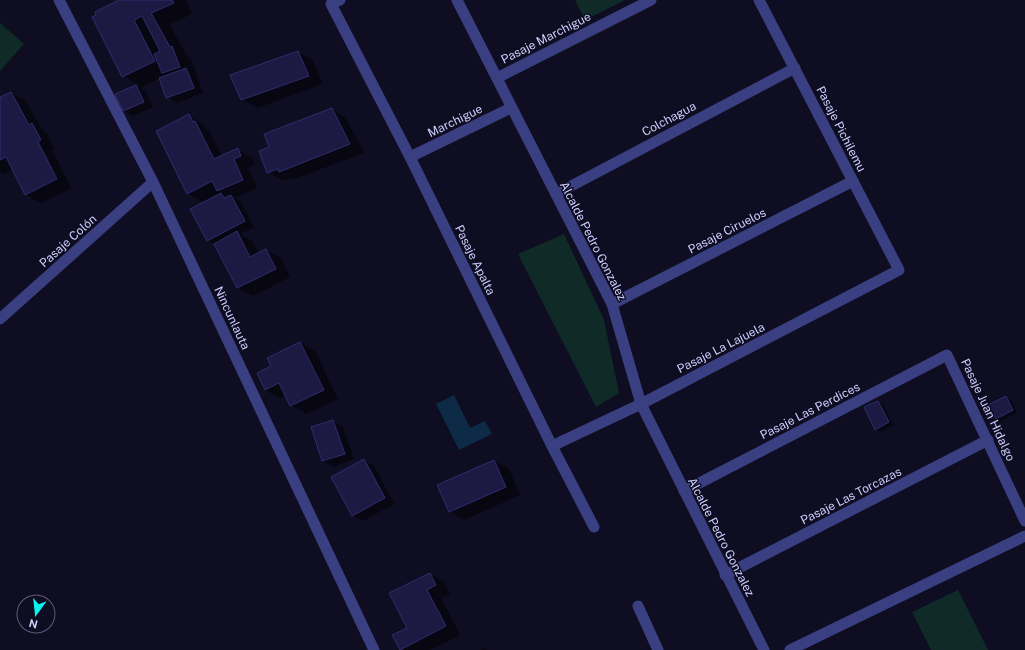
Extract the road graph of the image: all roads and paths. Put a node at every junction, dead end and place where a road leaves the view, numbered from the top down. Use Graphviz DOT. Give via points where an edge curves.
graph roads {
  1 [pos="59,0"];
  2 [pos="457,0"];
  3 [pos="651,0"];
  4 [pos="759,0"];
  5 [pos="336,2"];
  6 [pos="795,68"];
  7 [pos="496,78"];
  8 [pos="511,108"];
  9 [pos="410,158"];
  10 [pos="853,181"];
  11 [pos="153,182"];
  12 [pos="556,194"];
  13 [pos="900,270"];
  14 [pos="612,304"];
  15 [pos="0,319"];
  16 [pos="947,355"];
  17 [pos="641,404"];
  18 [pos="988,440"];
  19 [pos="552,446"];
  20 [pos="684,491"];
  21 [pos="1025,521"];
  22 [pos="594,527"];
  23 [pos="1025,536"];
  24 [pos="725,575"];
  25 [pos="638,606"];
  26 [pos="374,650"];
  27 [pos="658,650"];
  28 [pos="764,650"];
  29 [pos="790,650"];
  1 -- 11 [label="street, Nincunlauta"];
  2 -- 7 [label="street, Alcalde Pedro Gonzalez"];
  3 -- 7 [label="street, Pasaje Marchigue"];
  4 -- 6 [label="street, Pasaje Pichilemu"];
  5 -- 9 [label="street, Pasaje Apalta"];
  6 -- 10 [label="street, Pasaje Pichilemu"];
  6 -- 12 [label="street, Colchagua"];
  7 -- 8 [label="street, Alcalde Pedro Gonzalez"];
  8 -- 9 [label="street, Marchigue"];
  8 -- 12 [label="street, Alcalde Pedro Gonzalez"];
  9 -- 19 [label="street, Pasaje Apalta"];
  10 -- 13 [label="street, Pasaje Pichilemu"];
  10 -- 14 [label="street, Pasaje Ciruelos"];
  11 -- 15 [label="street, Pasaje Colón"];
  11 -- 26 [label="street, Nincunlauta"];
  12 -- 14 [label="street, Alcalde Pedro Gonzalez"];
  13 -- 17 [label="street, Pasaje La Lajuela"];
  14 -- 17 [label="street, Alcalde Pedro Gonzalez"];
  16 -- 18 [label="street, Pasaje Juan Hidalgo"];
  16 -- 20 [label="street, Pasaje Las Perdices"];
  17 -- 19 [label="street, Pasaje La Lajuela"];
  17 -- 20 [label="street, Alcalde Pedro Gonzalez"];
  18 -- 21 [label="street, Pasaje Juan Hidalgo"];
  18 -- 24 [label="street, Pasaje Las Torcazas"];
  19 -- 22 [label="street, Pasaje Apalta"];
  20 -- 24 [label="street, Alcalde Pedro Gonzalez"];
  23 -- 29 [label="street"];
  24 -- 28 [label="street, Alcalde Pedro Gonzalez"];
  25 -- 27 [label="street"];
}
